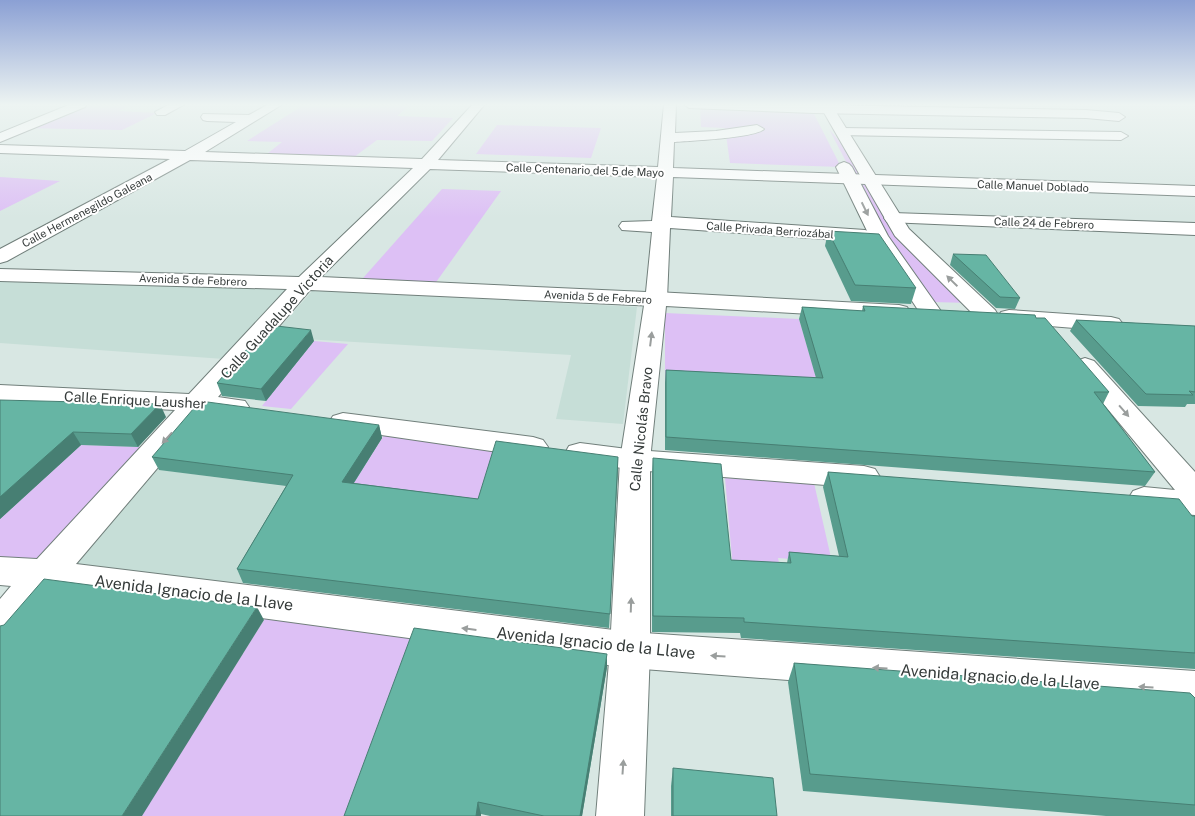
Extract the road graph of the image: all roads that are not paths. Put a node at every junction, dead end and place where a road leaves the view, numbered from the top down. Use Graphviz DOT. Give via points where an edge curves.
graph roads {
  1 [pos="211,142"];
  2 [pos="446,142"];
  3 [pos="668,142"];
  4 [pos="834,142"];
  5 [pos="849,142"];
  6 [pos="0,150"];
  7 [pos="187,156"];
  8 [pos="425,166"];
  9 [pos="665,172"];
  10 [pos="850,179"];
  11 [pos="871,180"];
  12 [pos="1195,181"];
  13 [pos="893,218"];
  14 [pos="661,225"];
  15 [pos="628,226"];
  16 [pos="1195,229"];
  17 [pos="879,237"];
  18 [pos="0,257"];
  19 [pos="0,275"];
  20 [pos="304,283"];
  21 [pos="656,299"];
  22 [pos="947,314"];
  23 [pos="987,315"];
  24 [pos="1046,321"];
  25 [pos="1136,325"];
  26 [pos="0,393"];
  27 [pos="199,403"];
  28 [pos="259,410"];
  29 [pos="318,418"];
  30 [pos="635,460"];
  31 [pos="890,480"];
  32 [pos="1195,492"];
  33 [pos="1116,497"];
  34 [pos="1195,503"];
  35 [pos="0,571"];
  36 [pos="44,574"];
  37 [pos="0,625"];
  38 [pos="630,650"];
  39 [pos="1195,691"];
  40 [pos="620,816"];
  1 -- 7 [label="street, Calle Hermenegildo Galeana"];
  2 -- 8 [label="street, Calle Guadalupe Victoria"];
  3 -- 9 [label="street, Calle Nicolás Bravo"];
  4 -- 10 [label="street"];
  5 -- 11 [label="street"];
  6 -- 7 [label="street, Calle Centenario del 5 de Mayo"];
  7 -- 8 [label="street, Calle Centenario del 5 de Mayo"];
  7 -- 18 [label="street, Calle Hermenegildo Galeana"];
  8 -- 9 [label="street, Calle Centenario del 5 de Mayo"];
  8 -- 20 [label="street, Calle Guadalupe Victoria"];
  9 -- 10 [label="street, Calle Centenario del 5 de Mayo"];
  9 -- 14 [label="street, Calle Nicolás Bravo"];
  10 -- 11 [label="street, Calle Centenario del 5 de Mayo"];
  10 -- 17 [label="street, one-way"];
  11 -- 12 [label="street, Calle Manuel Doblado"];
  11 -- 13 [label="street"];
  13 -- 16 [label="street, Calle 24 de Febrero"];
  23 -- 13 [label="street, one-way" via="902,232"];
  14 -- 15 [label="street, Calle Privada Berriozábal"];
  14 -- 17 [label="street, Calle Privada Berriozábal"];
  14 -- 21 [label="street, Calle Nicolás Bravo"];
  17 -- 22 [label="street"];
  19 -- 20 [label="street, Avenida 5 de Febrero"];
  20 -- 21 [label="street, Avenida 5 de Febrero"];
  20 -- 27 [label="street, Calle Guadalupe Victoria"];
  21 -- 22 [label="street, Avenida 5 de Febrero"];
  30 -- 21 [label="street, Calle Nicolás Bravo, one-way"];
  22 -- 23 [label="street, Avenida 5 de Febrero"];
  23 -- 24 [label="street, Avenida 5 de Febrero"];
  24 -- 25 [label="street, Avenida 5 de Febrero"];
  24 -- 32 [label="street, one-way"];
  26 -- 27 [label="street, Calle Enrique Lausher"];
  27 -- 28 [label="street, Calle Enrique Lausher"];
  27 -- 36 [label="street, Calle Guadalupe Victoria, one-way"];
  29 -- 30 [label="street"];
  30 -- 31 [label="street"];
  38 -- 30 [label="street, Calle Nicolás Bravo, one-way"];
  33 -- 34 [label="street"];
  35 -- 36 [label="street, Avenida Ignacio de la Llave"];
  36 -- 37 [label="street, Calle Guadalupe Victoria"];
  38 -- 36 [label="street, Avenida Ignacio de la Llave, one-way"];
  39 -- 38 [label="street, Avenida Ignacio de la Llave, one-way"];
  40 -- 38 [label="street, Calle Nicolás Bravo, one-way"];
}
